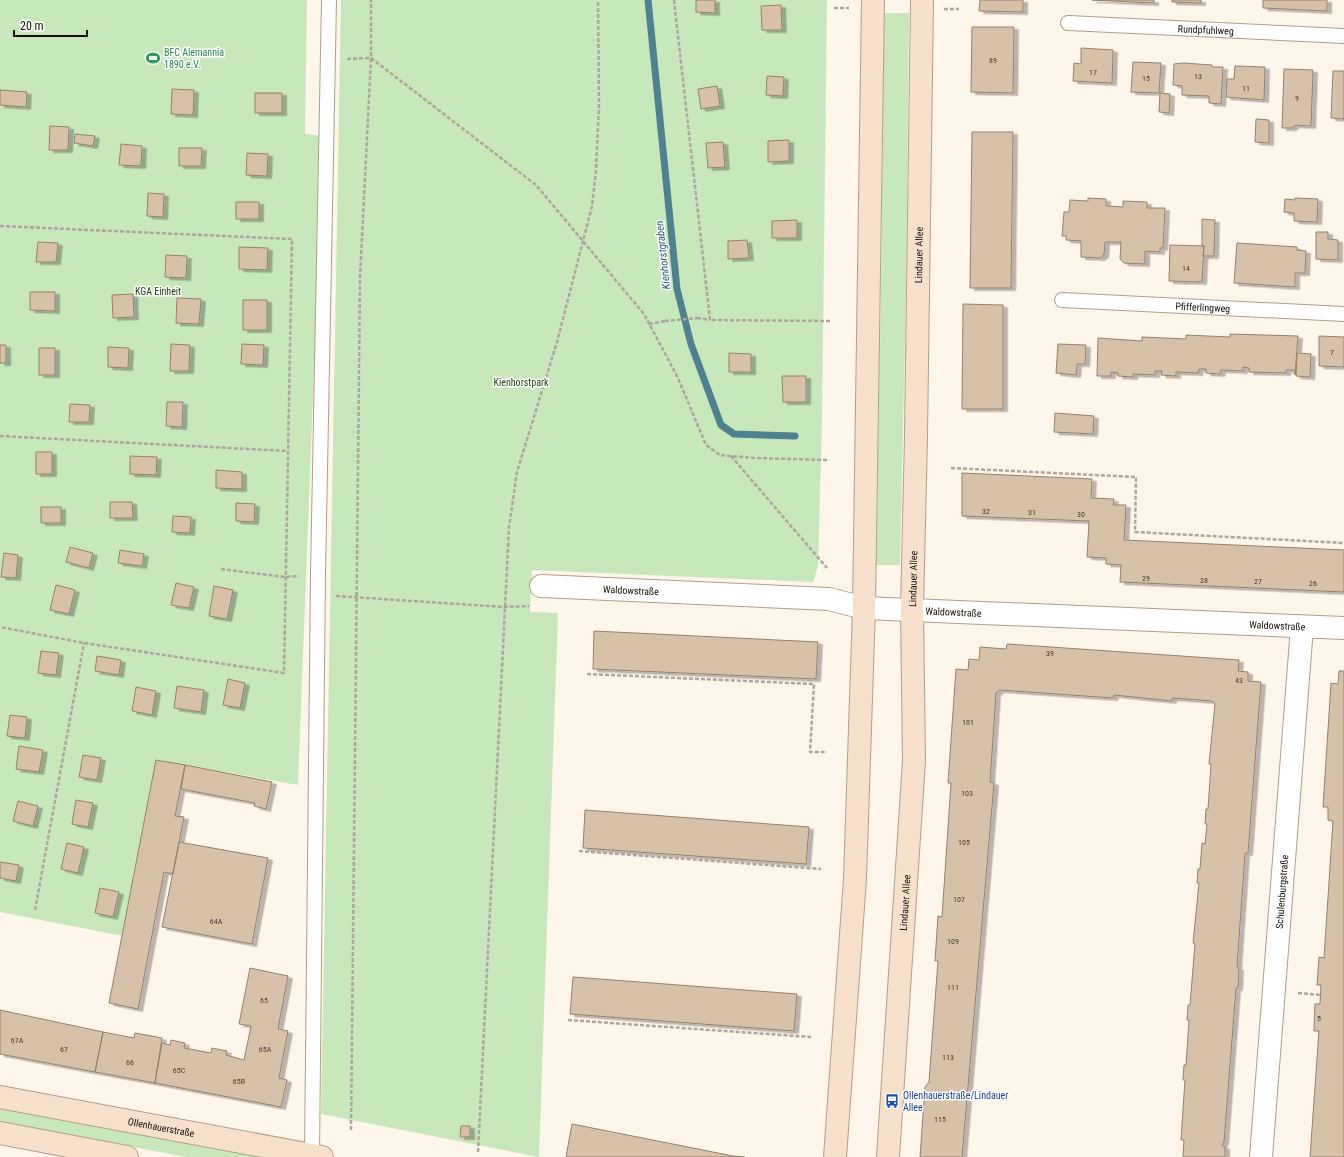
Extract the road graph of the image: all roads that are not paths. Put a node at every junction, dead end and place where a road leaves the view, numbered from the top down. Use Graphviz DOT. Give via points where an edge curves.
graph roads {
  1 [pos="329,0"];
  2 [pos="873,0"];
  3 [pos="922,0"];
  4 [pos="1068,23"];
  5 [pos="1344,36"];
  6 [pos="1062,300"];
  7 [pos="1344,314"];
  8 [pos="541,586"];
  9 [pos="864,608"];
  10 [pos="912,609"];
  11 [pos="1302,626"];
  12 [pos="1344,628"];
  13 [pos="0,1097"];
  14 [pos="0,1133"];
  15 [pos="315,1156"];
  16 [pos="127,1157"];
  17 [pos="835,1157"];
  18 [pos="888,1157"];
  19 [pos="1261,1157"];
  1 -- 15 [label="lane" via="318,574"];
  2 -- 9 [label="main road"];
  3 -- 10 [label="main road, Lindauer Allee"];
  4 -- 5 [label="lane, Rundpfuhlweg"];
  6 -- 7 [label="lane, Pfifferlingweg"];
  8 -- 9 [label="street, Waldowstraße" via="829,599"];
  9 -- 10 [label="street, Waldowstraße"];
  9 -- 17 [label="main road" via="855,879"];
  10 -- 11 [label="street, Waldowstraße"];
  10 -- 18 [label="main road, Lindauer Allee" via="914,761"];
  11 -- 12 [label="street, Waldowstraße"];
  11 -- 19 [label="street, Schulenburgstraße"];
  13 -- 15 [label="main road, Ollenhauerstraße"];
  14 -- 16 [label="main road"];
}
